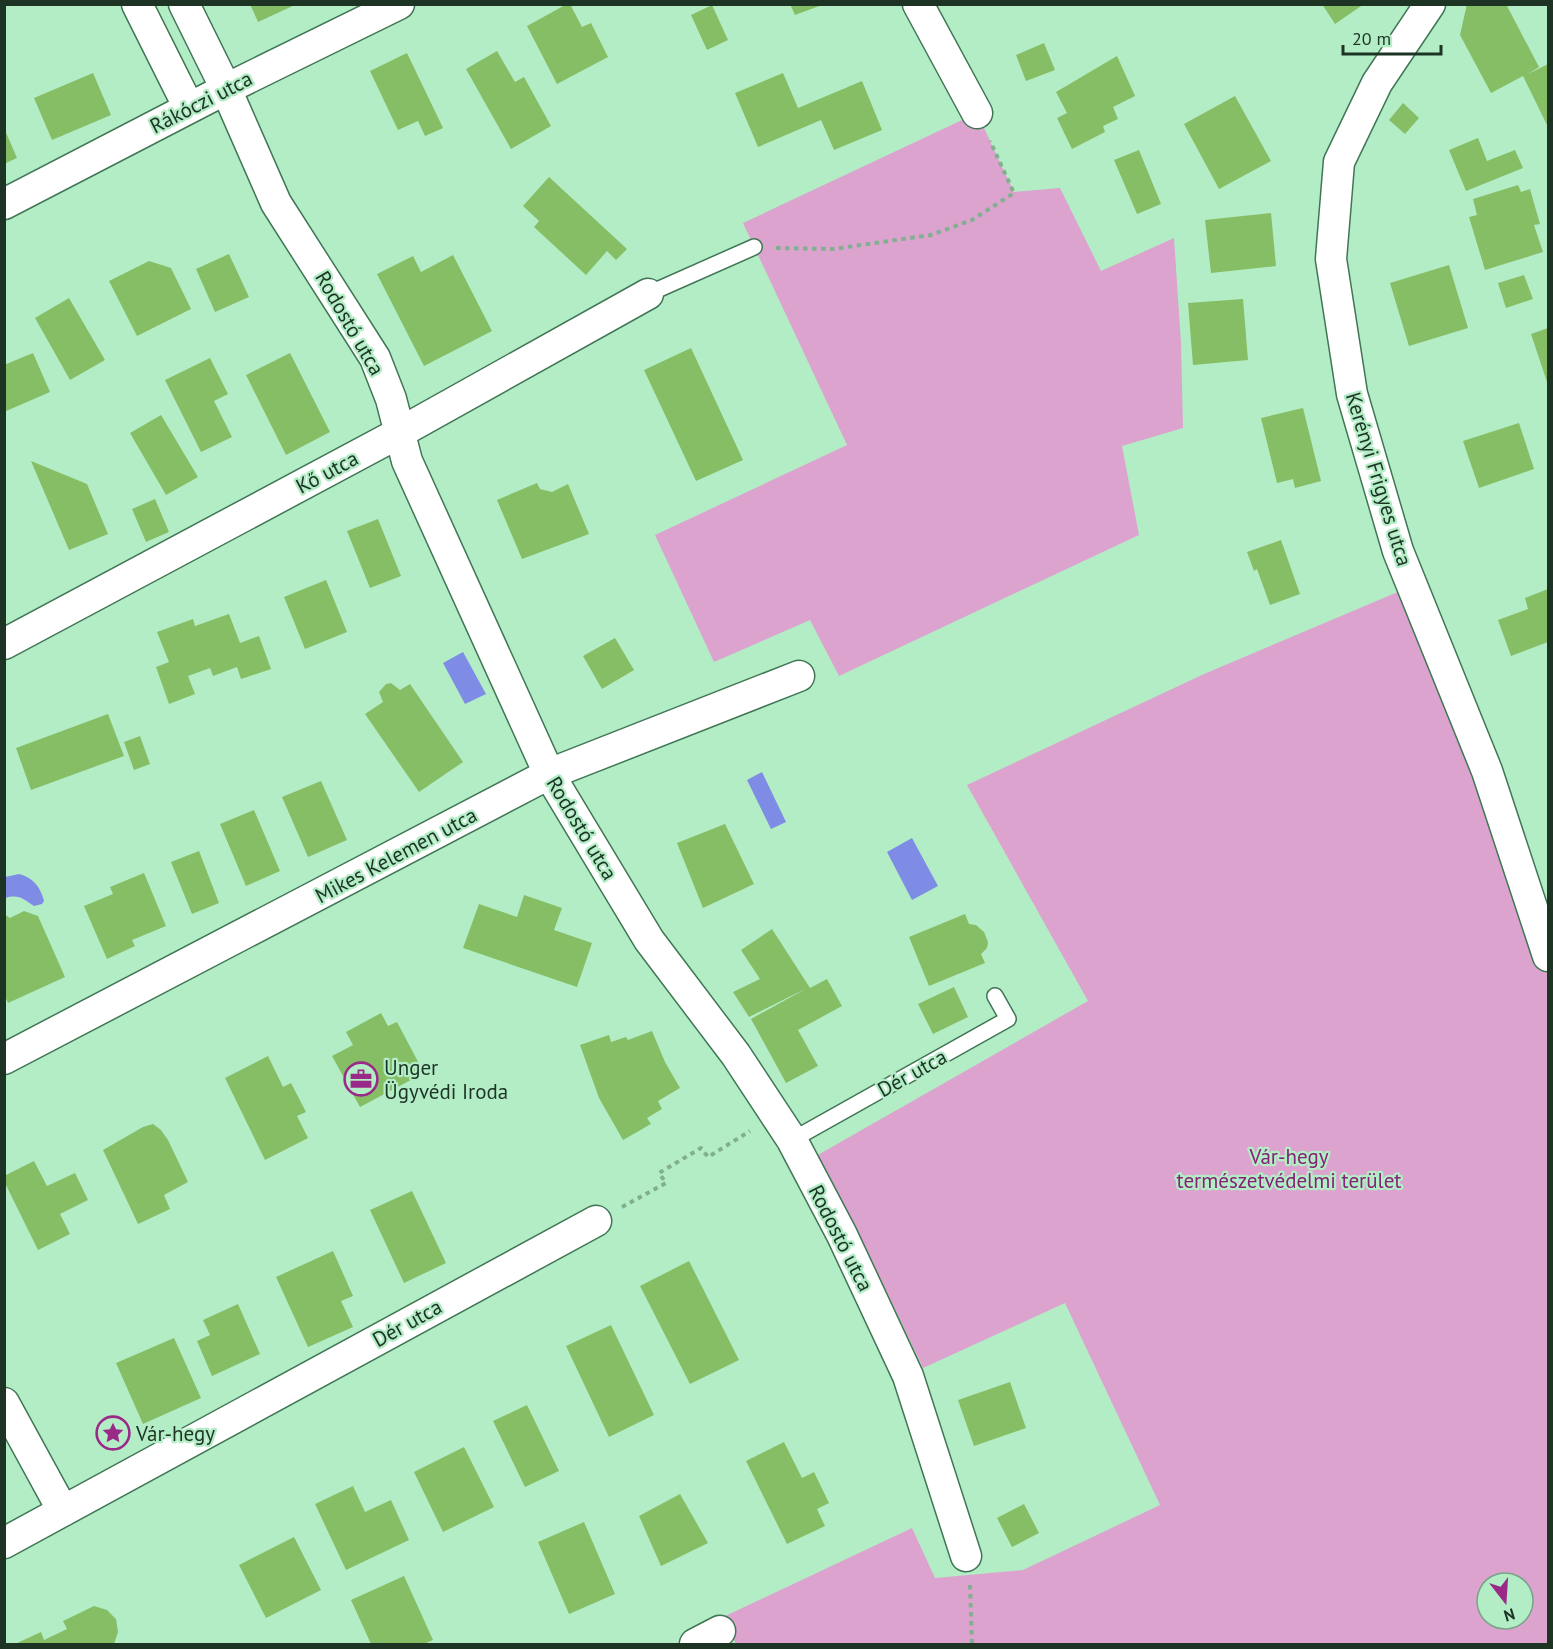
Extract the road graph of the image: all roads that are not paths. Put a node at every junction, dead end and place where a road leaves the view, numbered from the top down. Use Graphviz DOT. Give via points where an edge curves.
graph roads {
  1 [pos="137,4"];
  2 [pos="184,4"];
  3 [pos="399,4"];
  4 [pos="918,4"];
  5 [pos="1430,4"];
  6 [pos="226,89"];
  7 [pos="189,108"];
  8 [pos="977,113"];
  9 [pos="4,204"];
  10 [pos="754,247"];
  11 [pos="648,294"];
  12 [pos="399,433"];
  13 [pos="4,644"];
  14 [pos="799,676"];
  15 [pos="549,774"];
  16 [pos="1548,956"];
  17 [pos="995,996"];
  18 [pos="4,1059"];
  19 [pos="792,1140"];
  20 [pos="596,1221"];
  21 [pos="4,1403"];
  22 [pos="63,1511"];
  23 [pos="4,1543"];
  24 [pos="966,1556"];
  1 -- 7 [label="street"];
  2 -- 6 [label="street, Rodostó utca"];
  3 -- 6 [label="street, Rákóczi utca"];
  4 -- 8 [label="street"];
  5 -- 16 [label="street, Kerényi Frigyes utca" via="1377,83 1339,162 1331,259 1352,394 1398,551 1487,771"];
  6 -- 7 [label="street, Rákóczi utca"];
  6 -- 12 [label="street, Rodostó utca" via="276,203 375,358"];
  7 -- 9 [label="street, Rákóczi utca"];
  10 -- 11 [label="lane"];
  11 -- 12 [label="street, Kő utca"];
  12 -- 13 [label="street, Kő utca"];
  12 -- 15 [label="street, Rodostó utca" via="407,461"];
  14 -- 15 [label="street, Mikes Kelemen utca"];
  15 -- 18 [label="street, Mikes Kelemen utca"];
  15 -- 19 [label="street, Rodostó utca" via="649,940 736,1055"];
  17 -- 19 [label="lane, Dér utca" via="1008,1019"];
  19 -- 24 [label="street, Rodostó utca" via="908,1376"];
  20 -- 22 [label="street, Dér utca"];
  21 -- 22 [label="street"];
  22 -- 23 [label="street, Dér utca"];
}
